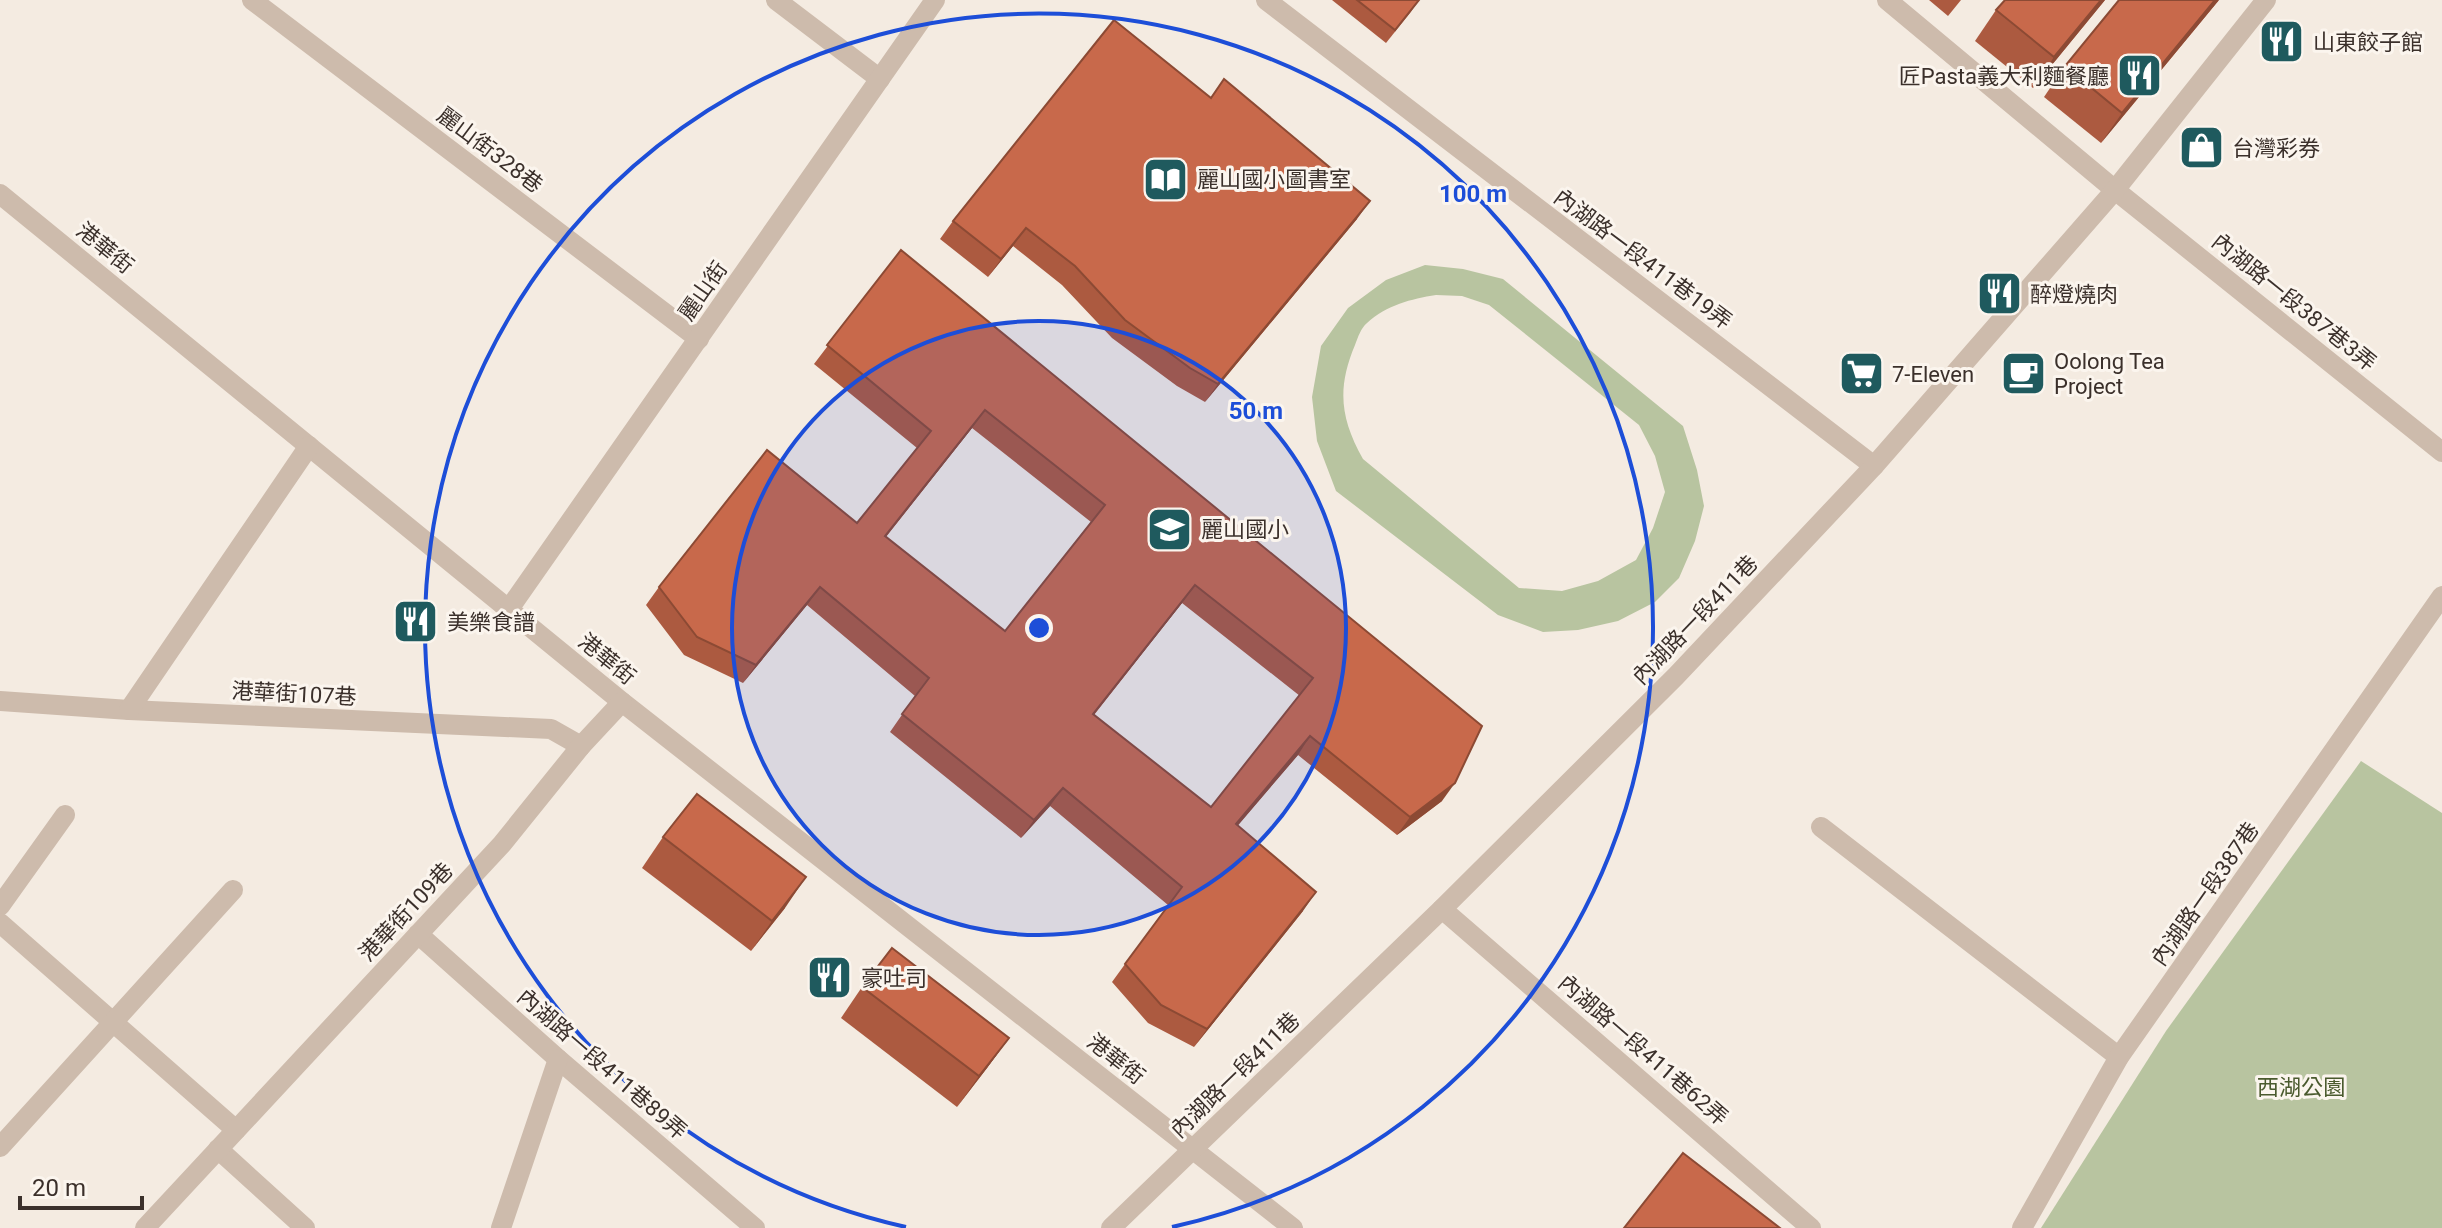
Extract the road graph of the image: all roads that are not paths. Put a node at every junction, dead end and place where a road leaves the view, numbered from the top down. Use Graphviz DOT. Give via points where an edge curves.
graph roads {
  1 [pos="252,0"];
  2 [pos="776,0"];
  3 [pos="935,0"];
  4 [pos="1887,0"];
  5 [pos="2266,0"];
  6 [pos="1269,1"];
  7 [pos="880,79"];
  8 [pos="2115,190"];
  9 [pos="0,194"];
  10 [pos="699,339"];
  11 [pos="309,446"];
  12 [pos="2442,452"];
  13 [pos="1874,466"];
  14 [pos="2442,596"];
  15 [pos="509,609"];
  16 [pos="0,701"];
  17 [pos="622,702"];
  18 [pos="129,710"];
  19 [pos="581,746"];
  20 [pos="65,815"];
  21 [pos="1821,827"];
  22 [pos="233,890"];
  23 [pos="0,906"];
  24 [pos="1442,909"];
  25 [pos="0,923"];
  26 [pos="418,934"];
  27 [pos="115,1022"];
  28 [pos="2119,1057"];
  29 [pos="558,1059"];
  30 [pos="236,1130"];
  31 [pos="0,1147"];
  32 [pos="1193,1148"];
  33 [pos="218,1149"];
  34 [pos="145,1228"];
  35 [pos="305,1228"];
  36 [pos="501,1228"];
  37 [pos="755,1228"];
  38 [pos="1111,1228"];
  39 [pos="1293,1228"];
  40 [pos="1811,1228"];
  41 [pos="2022,1228"];
  1 -- 10 [label="street, 麗山街328巷"];
  2 -- 7 [label="street"];
  3 -- 7 [label="street, 麗山街"];
  4 -- 8 [label="street, 內湖路一段387巷3弄"];
  5 -- 8 [label="street, 內湖路一段411巷"];
  6 -- 13 [label="street, 內湖路一段411巷19弄"];
  7 -- 10 [label="street, 麗山街"];
  8 -- 12 [label="street, 內湖路一段387巷3弄"];
  8 -- 13 [label="street, 內湖路一段411巷"];
  9 -- 11 [label="street, 港華街"];
  10 -- 15 [label="street, 麗山街"];
  11 -- 15 [label="street, 港華街"];
  11 -- 18 [label="street"];
  13 -- 24 [label="street, 內湖路一段411巷" via="1676,676"];
  14 -- 28 [label="street, 內湖路一段387巷"];
  15 -- 17 [label="street, 港華街"];
  16 -- 18 [label="street, 港華街107巷"];
  17 -- 19 [label="street, 港華街109巷"];
  17 -- 32 [label="street, 港華街"];
  18 -- 19 [label="street, 港華街107巷" via="551,729"];
  19 -- 26 [label="street, 港華街109巷" via="502,844"];
  20 -- 23 [label="street"];
  21 -- 28 [label="street"];
  22 -- 27 [label="street"];
  24 -- 32 [label="street, 內湖路一段411巷"];
  24 -- 40 [label="street, 內湖路一段411巷62弄"];
  25 -- 27 [label="street"];
  26 -- 29 [label="street, 內湖路一段411巷89弄"];
  26 -- 30 [label="street, 港華街109巷"];
  27 -- 30 [label="street"];
  27 -- 31 [label="street"];
  28 -- 41 [label="street, 內湖路一段387巷"];
  29 -- 36 [label="street"];
  29 -- 37 [label="street, 內湖路一段411巷89弄"];
  30 -- 33 [label="street, 港華街109巷"];
  32 -- 38 [label="street, 內湖路一段411巷"];
  32 -- 39 [label="street, 港華街"];
  33 -- 34 [label="street, 港華街109巷"];
  33 -- 35 [label="street"];
}
